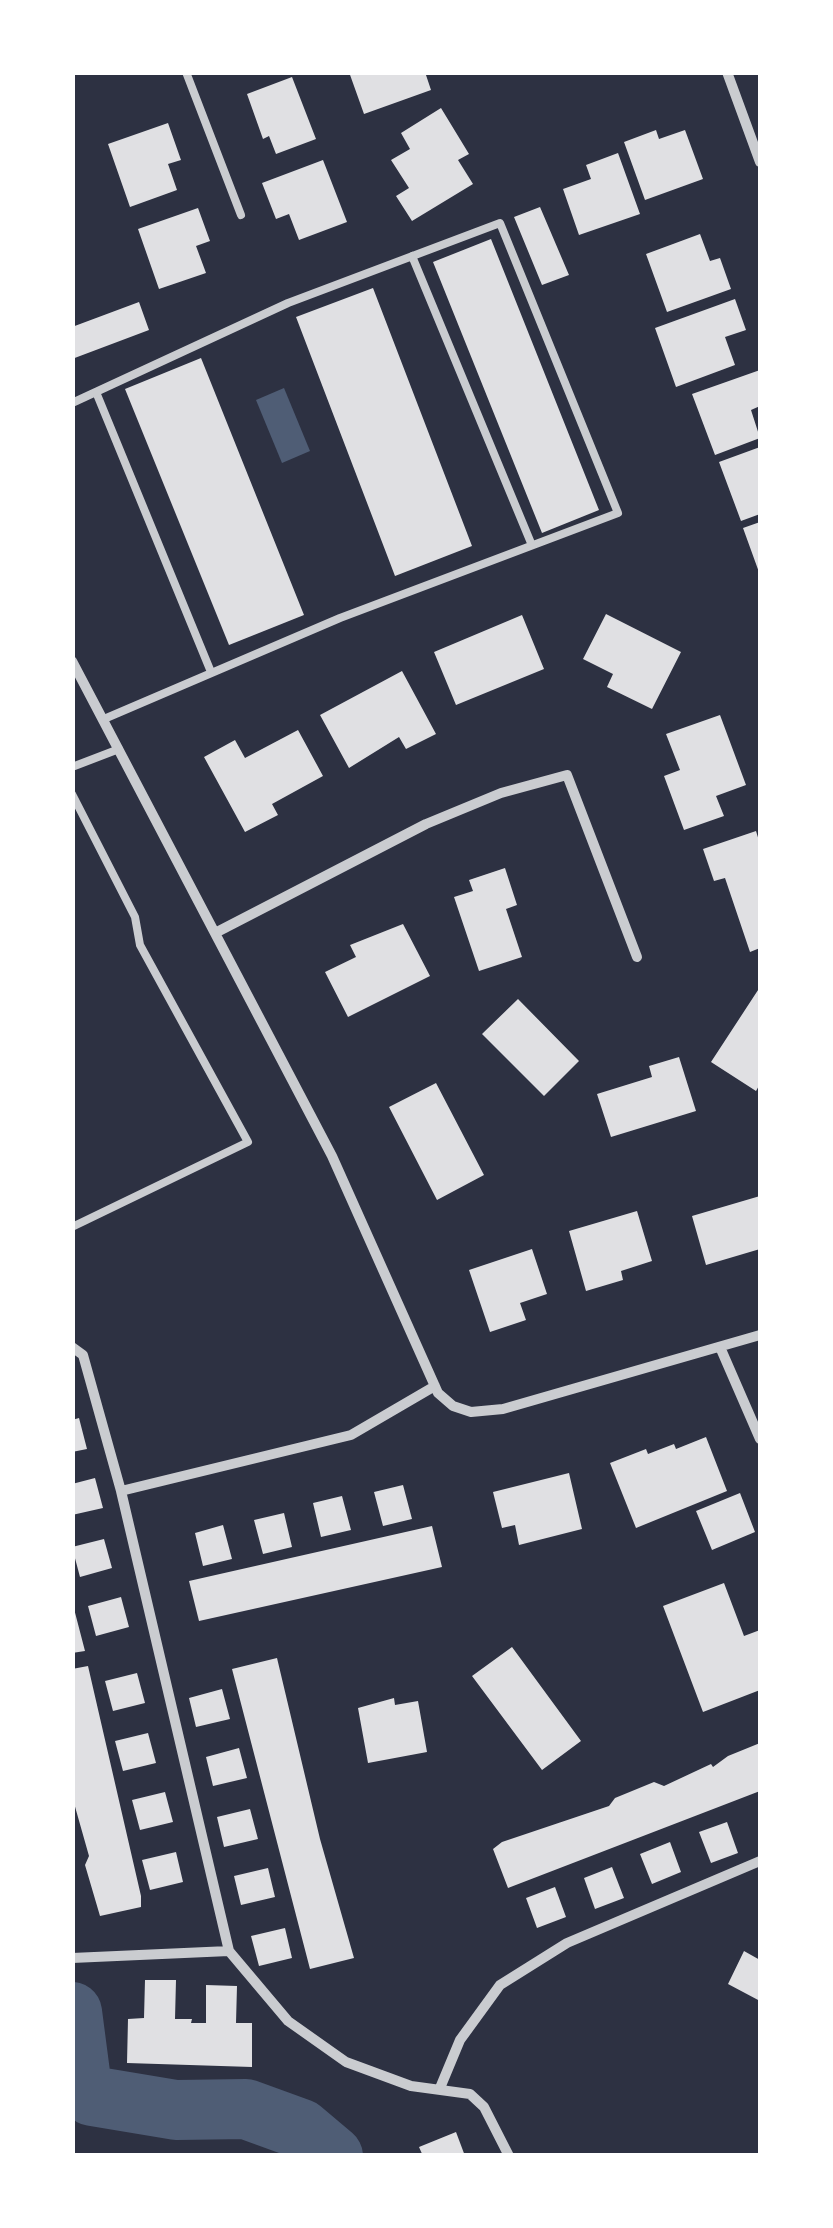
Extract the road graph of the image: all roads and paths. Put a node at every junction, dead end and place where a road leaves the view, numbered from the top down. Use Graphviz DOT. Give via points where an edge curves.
graph roads {
  1 [pos="186,72"];
  2 [pos="727,72"];
  3 [pos="760,162"];
  4 [pos="241,215"];
  5 [pos="412,256"];
  6 [pos="96,392"];
  7 [pos="72,403"];
  8 [pos="531,543"];
  9 [pos="72,661"];
  10 [pos="211,672"];
  11 [pos="104,720"];
  12 [pos="119,748"];
  13 [pos="72,767"];
  14 [pos="72,794"];
  15 [pos="217,932"];
  16 [pos="637,957"];
  17 [pos="72,1227"];
  18 [pos="760,1335"];
  19 [pos="72,1347"];
  20 [pos="720,1347"];
  21 [pos="435,1386"];
  22 [pos="760,1439"];
  23 [pos="121,1491"];
  24 [pos="760,1861"];
  25 [pos="230,1950"];
  26 [pos="78,1957"];
  27 [pos="440,2088"];
  28 [pos="509,2156"];
  1 -- 4 [label="lane"];
  2 -- 3 [label="street"];
  5 -- 6 [label="lane" via="288,303"];
  5 -- 8 [label="lane"];
  5 -- 8 [label="lane" via="500,224 618,514"];
  6 -- 7 [label="lane"];
  6 -- 10 [label="lane"];
  8 -- 10 [label="lane"];
  9 -- 11 [label="street"];
  10 -- 11 [label="lane"];
  11 -- 12 [label="street"];
  12 -- 13 [label="lane"];
  12 -- 15 [label="street"];
  14 -- 17 [label="lane" via="136,916 140,945 248,1142"];
  15 -- 16 [label="street" via="426,824 567,775"];
  15 -- 21 [label="street" via="340,1172"];
  18 -- 20 [label="street"];
  19 -- 23 [label="street" via="83,1355"];
  20 -- 21 [label="street" via="503,1409 452,1406"];
  20 -- 22 [label="street"];
  21 -- 23 [label="street" via="351,1434"];
  23 -- 25 [label="street"];
  24 -- 27 [label="street" via="568,1943 500,1985 460,2040"];
  25 -- 26 [label="street"];
  25 -- 27 [label="street" via="288,2021 318,2044 384,2077"];
  27 -- 28 [label="street" via="470,2094 484,2107"];
}
